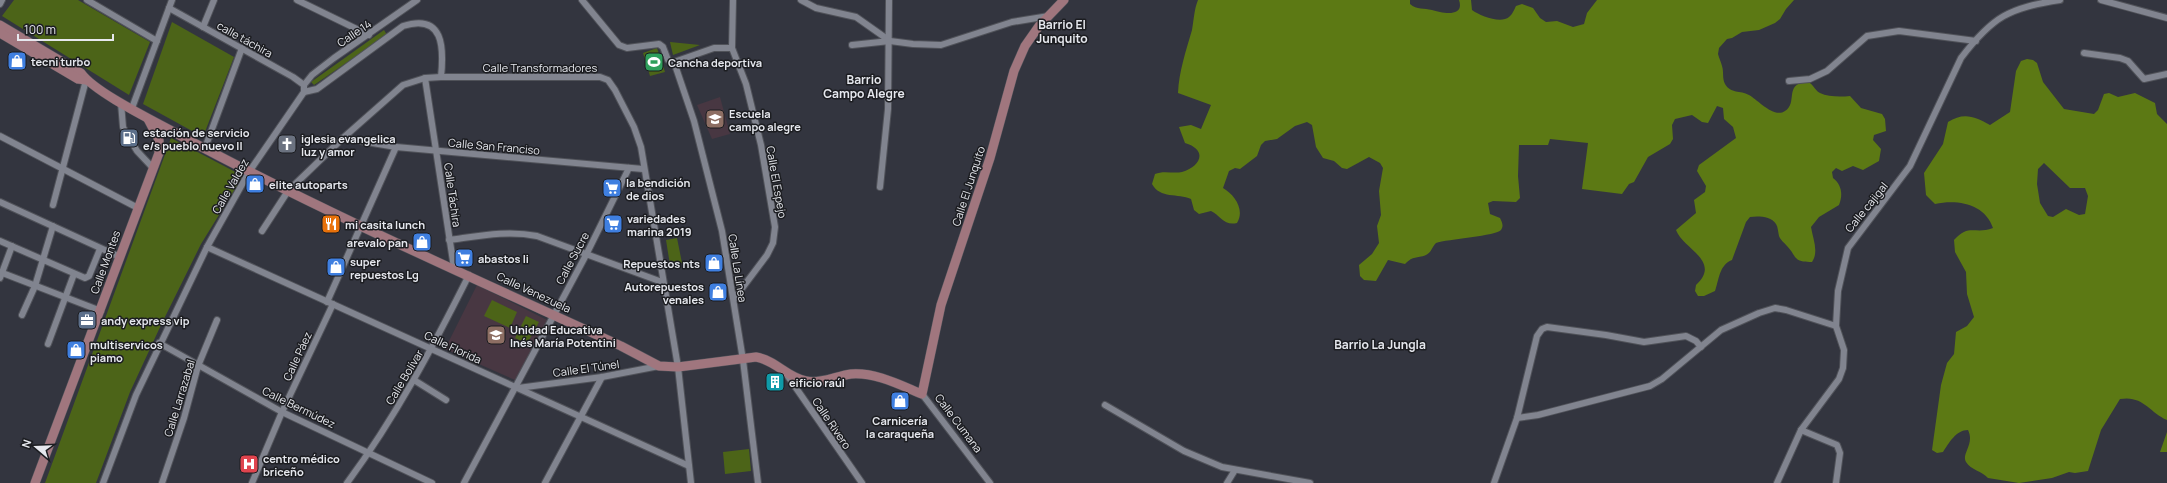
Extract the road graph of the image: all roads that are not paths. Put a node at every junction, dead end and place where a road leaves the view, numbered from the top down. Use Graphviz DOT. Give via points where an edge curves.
graph roads {
  1 [pos="2,0"];
  2 [pos="86,0"];
  3 [pos="172,0"];
  4 [pos="214,0"];
  5 [pos="297,0"];
  6 [pos="417,0"];
  7 [pos="582,0"];
  8 [pos="733,0"];
  9 [pos="802,0"];
  10 [pos="889,0"];
  11 [pos="1064,0"];
  12 [pos="2060,0"];
  13 [pos="2101,0"];
  14 [pos="0,4"];
  15 [pos="169,8"];
  16 [pos="1049,16"];
  17 [pos="2167,18"];
  18 [pos="0,25"];
  19 [pos="204,27"];
  20 [pos="0,33"];
  21 [pos="369,35"];
  22 [pos="157,41"];
  23 [pos="890,41"];
  24 [pos="1976,41"];
  25 [pos="852,44"];
  26 [pos="242,48"];
  27 [pos="732,48"];
  28 [pos="2084,53"];
  29 [pos="674,62"];
  30 [pos="2167,74"];
  31 [pos="441,77"];
  32 [pos="425,78"];
  33 [pos="86,80"];
  34 [pos="1789,81"];
  35 [pos="304,85"];
  36 [pos="304,92"];
  37 [pos="121,103"];
  38 [pos="132,108"];
  39 [pos="147,118"];
  40 [pos="127,134"];
  41 [pos="0,136"];
  42 [pos="343,138"];
  43 [pos="131,141"];
  44 [pos="396,147"];
  45 [pos="204,148"];
  46 [pos="436,151"];
  47 [pos="153,168"];
  48 [pos="629,168"];
  49 [pos="643,169"];
  50 [pos="63,170"];
  51 [pos="249,172"];
  52 [pos="880,187"];
  53 [pos="288,191"];
  54 [pos="0,202"];
  55 [pos="53,205"];
  56 [pos="138,208"];
  57 [pos="53,226"];
  58 [pos="359,226"];
  59 [pos="262,231"];
  60 [pos="449,240"];
  61 [pos="0,241"];
  62 [pos="12,246"];
  63 [pos="207,247"];
  64 [pos="100,249"];
  65 [pos="586,255"];
  66 [pos="120,257"];
  67 [pos="42,260"];
  68 [pos="454,268"];
  69 [pos="1,274"];
  70 [pos="74,274"];
  71 [pos="469,275"];
  72 [pos="662,282"];
  73 [pos="35,286"];
  74 [pos="65,298"];
  75 [pos="734,299"];
  76 [pos="330,303"];
  77 [pos="101,311"];
  78 [pos="22,315"];
  79 [pos="553,315"];
  80 [pos="217,320"];
  81 [pos="1836,326"];
  82 [pos="159,343"];
  83 [pos="48,344"];
  84 [pos="1701,347"];
  85 [pos="433,348"];
  86 [pos="743,360"];
  87 [pos="198,366"];
  88 [pos="659,366"];
  89 [pos="678,367"];
  90 [pos="786,373"];
  91 [pos="602,377"];
  92 [pos="414,380"];
  93 [pos="516,388"];
  94 [pos="922,394"];
  95 [pos="446,400"];
  96 [pos="1105,404"];
  97 [pos="282,412"];
  98 [pos="582,416"];
  99 [pos="1517,418"];
  100 [pos="1801,430"];
  101 [pos="369,453"];
  102 [pos="689,466"];
  103 [pos="1235,470"];
  104 [pos="35,483"];
  105 [pos="103,483"];
  106 [pos="162,483"];
  107 [pos="252,483"];
  108 [pos="347,483"];
  109 [pos="432,483"];
  110 [pos="464,483"];
  111 [pos="545,483"];
  112 [pos="691,483"];
  113 [pos="758,483"];
  114 [pos="862,483"];
  115 [pos="990,483"];
  116 [pos="1227,483"];
  117 [pos="1310,483"];
  118 [pos="1494,483"];
  119 [pos="1777,483"];
  120 [pos="1836,483"];
  1 -- 14 [label="street"];
  2 -- 22 [label="street"];
  3 -- 15 [label="street"];
  4 -- 19 [label="street"];
  5 -- 21 [label="street"];
  6 -- 21 [label="street, Calle 14"];
  7 -- 29 [label="street, Calle La Línea" via="619,45 627,48 659,44 663,47 668,60"];
  8 -- 27 [label="street"];
  9 -- 23 [label="street" via="816,8 856,17"];
  10 -- 23 [label="street"];
  11 -- 16 [label="street, Calle El Junquito"];
  12 -- 24 [label="street, Calle cajigal" via="2016,9 1992,23"];
  13 -- 17 [label="street"];
  15 -- 19 [label="street, calle táchira"];
  15 -- 22 [label="street"];
  16 -- 23 [label="street" via="1012,22 941,45"];
  16 -- 94 [label="street, Calle El Junquito" via="1024,46 1014,71 990,158 940,305"];
  18 -- 33 [label="street, Calle Montes" via="81,73"];
  19 -- 26 [label="street, calle táchira"];
  20 -- 33 [label="street, Calle Montes" via="78,80"];
  21 -- 35 [label="street, Calle 14" via="312,75"];
  22 -- 38 [label="street"];
  23 -- 25 [label="street"];
  23 -- 52 [label="street" via="888,109"];
  24 -- 34 [label="street" via="1899,31 1866,36 1827,71 1810,79"];
  24 -- 81 [label="street, Calle cajigal" via="1961,58 1910,166 1884,203 1851,241 1838,291"];
  26 -- 35 [label="street, calle táchira"];
  26 -- 45 [label="street"];
  27 -- 29 [label="street" via="706,50"];
  27 -- 75 [label="street, Calle El Espejo" via="746,84 761,145 775,227 768,255"];
  28 -- 30 [label="street" via="2128,61 2144,79"];
  29 -- 75 [label="street, Calle La Línea" via="694,121 722,231"];
  31 -- 32 [label="street, Calle Transformadores"];
  31 -- 36 [label="street" via="443,50 440,38 434,27 426,23 413,22 403,26 317,89"];
  31 -- 49 [label="street, Calle Transformadores" via="600,76 608,80 634,127 641,147"];
  32 -- 42 [label="street, Calle Transformadores" via="403,85"];
  32 -- 46 [label="street, Calle Táchira"];
  33 -- 37 [label="street, Calle Montes"];
  33 -- 50 [label="street"];
  35 -- 36 [label="street"];
  36 -- 51 [label="street, Calle Valdez"];
  37 -- 38 [label="street, Calle Montes"];
  37 -- 40 [label="street" via="123,127"];
  38 -- 39 [label="street, Calle Montes"];
  39 -- 45 [label="street, Calle Venezuela"];
  39 -- 47 [label="street, Calle Montes" via="159,140 159,153"];
  41 -- 50 [label="street"];
  42 -- 44 [label="street, Calle San Franciso"];
  42 -- 53 [label="street, Calle Transformadores"];
  43 -- 47 [label="street" via="136,151"];
  44 -- 46 [label="street, Calle San Franciso"];
  44 -- 58 [label="street, Calle Páez"];
  45 -- 51 [label="street, Calle Venezuela"];
  46 -- 48 [label="street, Calle San Franciso"];
  46 -- 60 [label="street, Calle Táchira"];
  47 -- 56 [label="street, Calle Montes"];
  48 -- 49 [label="street, Calle San Franciso"];
  48 -- 65 [label="street, Calle Sucre"];
  49 -- 72 [label="street, Calle Transformadores"];
  50 -- 55 [label="street"];
  50 -- 56 [label="street"];
  51 -- 53 [label="street, Calle Venezuela"];
  51 -- 63 [label="street, Calle Valdez"];
  53 -- 58 [label="street, Calle Venezuela"];
  53 -- 59 [label="street, Calle Transformadores"];
  54 -- 57 [label="street"];
  56 -- 66 [label="street, Calle Montes"];
  57 -- 64 [label="street"];
  57 -- 67 [label="street"];
  58 -- 68 [label="street, Calle Venezuela"];
  58 -- 76 [label="street, Calle Páez"];
  60 -- 65 [label="street" via="520,232"];
  60 -- 68 [label="street, Calle Táchira"];
  61 -- 62 [label="street"];
  62 -- 67 [label="street"];
  62 -- 69 [label="street"];
  63 -- 76 [label="street, Calle Florida"];
  63 -- 82 [label="street, Calle Valdez"];
  64 -- 66 [label="street"];
  64 -- 70 [label="street" via="88,277"];
  65 -- 72 [label="street"];
  65 -- 79 [label="street, Calle Sucre"];
  66 -- 77 [label="street, Calle Montes"];
  67 -- 70 [label="street"];
  67 -- 73 [label="street"];
  68 -- 71 [label="street, Calle Venezuela"];
  69 -- 73 [label="street"];
  70 -- 74 [label="street"];
  71 -- 79 [label="street, Calle Venezuela"];
  71 -- 85 [label="street, Calle Bolívar"];
  72 -- 89 [label="street, Calle Transformadores"];
  73 -- 74 [label="street"];
  73 -- 78 [label="street"];
  74 -- 77 [label="street"];
  74 -- 83 [label="street"];
  75 -- 86 [label="street, Calle La Línea"];
  76 -- 85 [label="street, Calle Florida"];
  76 -- 97 [label="street, Calle Páez"];
  77 -- 104 [label="street, Calle Montes"];
  79 -- 88 [label="street, Calle Venezuela"];
  79 -- 93 [label="street, Calle Sucre"];
  80 -- 87 [label="street, Calle Larrazabal"];
  81 -- 84 [label="street" via="1775,308 1721,330"];
  81 -- 100 [label="street, Calle cajigal" via="1844,350 1843,368 1835,384"];
  82 -- 87 [label="street, Calle Bermúdez"];
  82 -- 105 [label="street, Calle Valdez" via="136,395"];
  84 -- 99 [label="street" via="1650,386"];
  84 -- 99 [label="street" via="1686,336 1644,342 1547,327 1537,336"];
  85 -- 92 [label="street, Calle Bolívar"];
  85 -- 93 [label="street, Calle Florida"];
  86 -- 89 [label="street, Calle Venezuela"];
  86 -- 90 [label="street, Calle Cumana" via="768,359"];
  86 -- 113 [label="street, Calle La Línea"];
  87 -- 97 [label="street, Calle Bermúdez"];
  87 -- 106 [label="street, Calle Larrazabal"];
  88 -- 89 [label="street, Calle Venezuela"];
  88 -- 91 [label="street, Calle El Túnel"];
  89 -- 102 [label="street"];
  90 -- 94 [label="street, Calle Cumana" via="812,382 851,374 868,374"];
  90 -- 114 [label="street, Calle Rivero"];
  91 -- 93 [label="street, Calle El Túnel"];
  91 -- 98 [label="street"];
  92 -- 95 [label="street"];
  92 -- 101 [label="street, Calle Bolívar"];
  93 -- 98 [label="street, Calle Florida"];
  93 -- 110 [label="street, Calle Sucre"];
  94 -- 115 [label="street, Calle Cumana"];
  96 -- 103 [label="street" via="1184,451"];
  97 -- 101 [label="street, Calle Bermúdez"];
  97 -- 107 [label="street, Calle Páez"];
  98 -- 102 [label="street, Calle Florida"];
  98 -- 111 [label="street"];
  99 -- 118 [label="street"];
  100 -- 119 [label="street, Calle cajigal"];
  100 -- 120 [label="street" via="1837,445 1840,453"];
  101 -- 108 [label="street, Calle Bolívar"];
  101 -- 109 [label="street, Calle Bermúdez"];
  102 -- 112 [label="street"];
  103 -- 116 [label="street"];
  103 -- 117 [label="street"];
}
